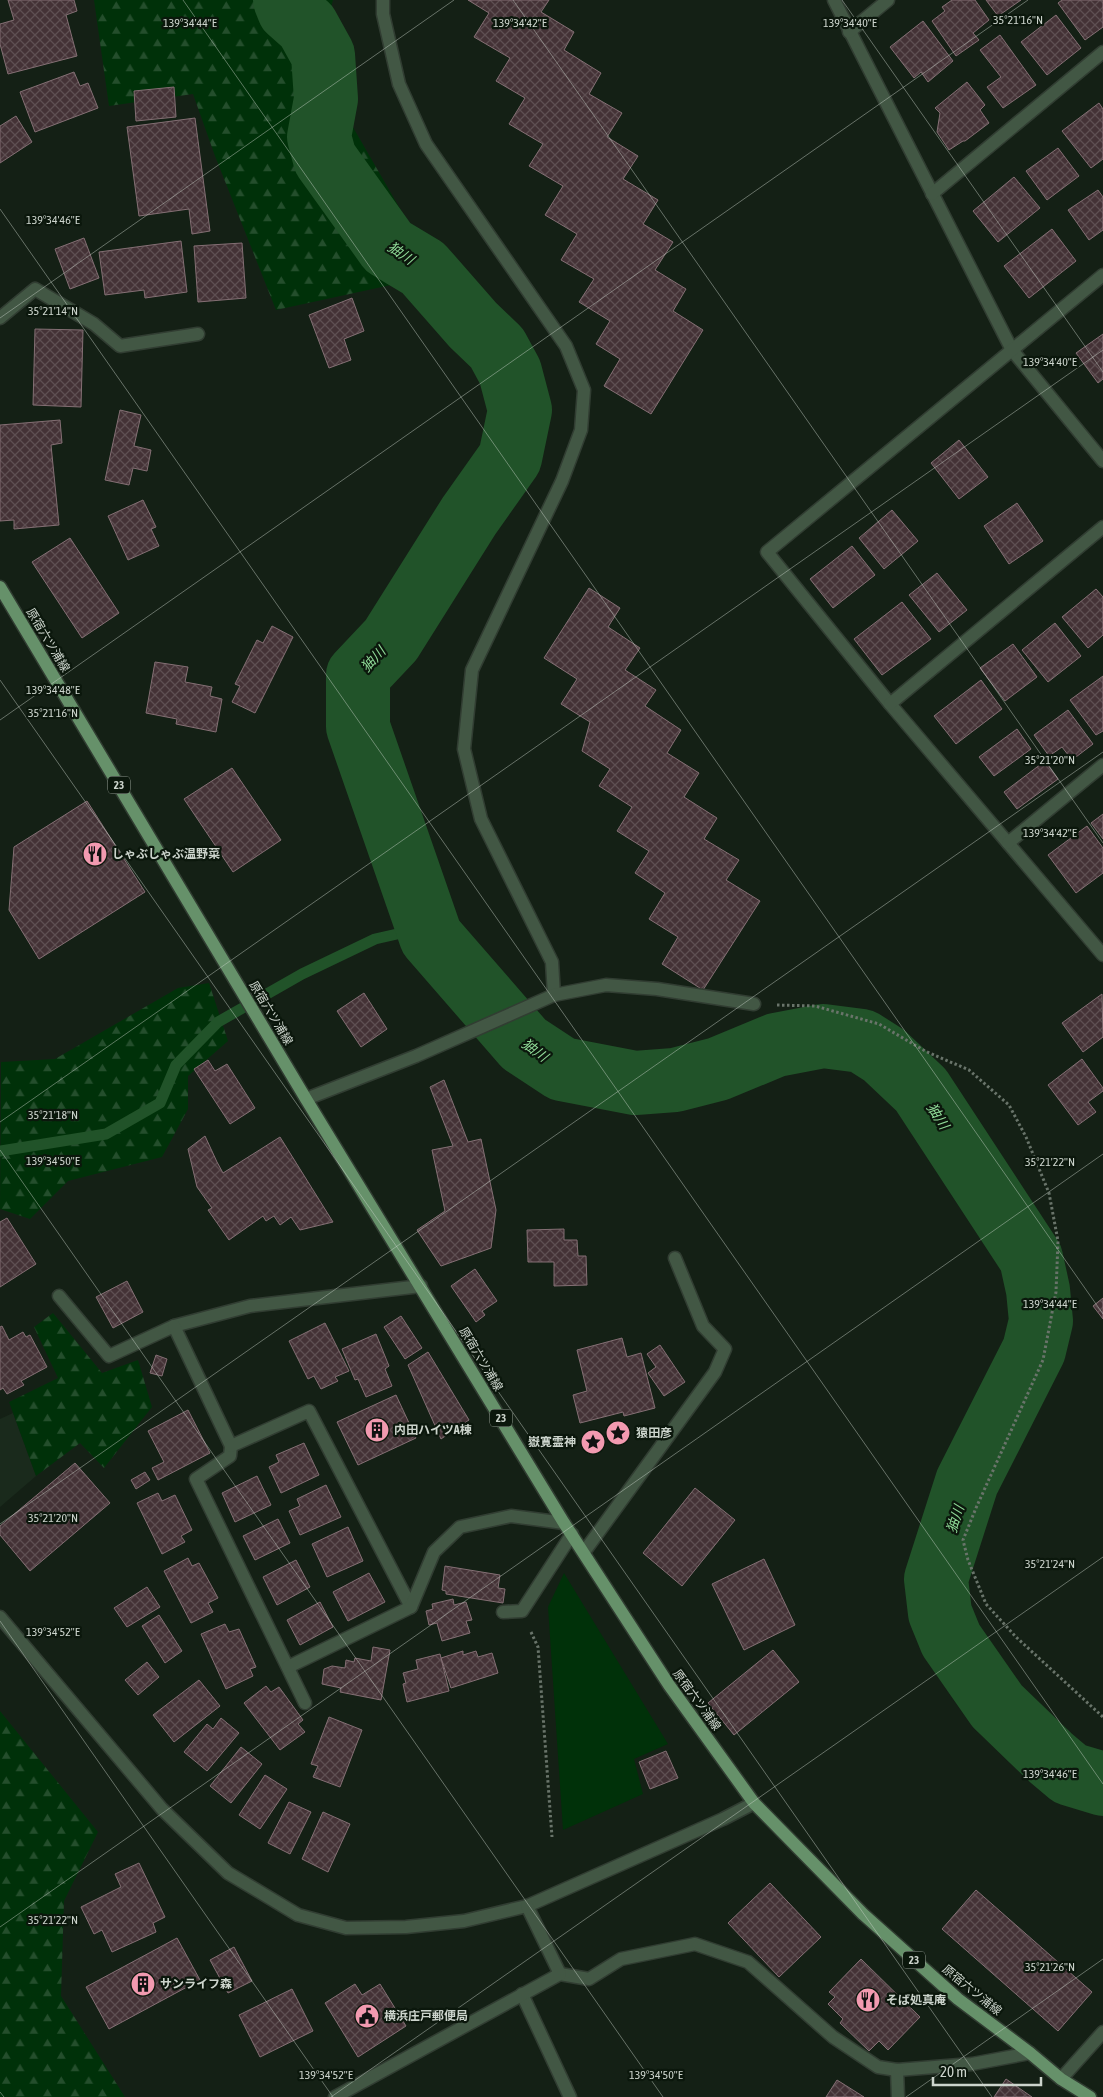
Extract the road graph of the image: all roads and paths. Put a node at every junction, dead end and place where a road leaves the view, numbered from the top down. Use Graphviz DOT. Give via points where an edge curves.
graph roads {
  1 [pos="383,0"];
  2 [pos="834,0"];
  3 [pos="888,0"];
  4 [pos="849,32"];
  5 [pos="1103,52"];
  6 [pos="932,194"];
  7 [pos="1103,275"];
  8 [pos="0,318"];
  9 [pos="198,334"];
  10 [pos="1012,350"];
  11 [pos="1103,461"];
  12 [pos="1103,526"];
  13 [pos="0,587"];
  14 [pos="890,704"];
  15 [pos="1103,765"];
  16 [pos="1008,843"];
  17 [pos="1103,955"];
  18 [pos="554,995"];
  19 [pos="754,1004"];
  20 [pos="306,1100"];
  21 [pos="675,1258"];
  22 [pos="421,1286"];
  23 [pos="59,1296"];
  24 [pos="174,1326"];
  25 [pos="231,1446"];
  26 [pos="564,1523"];
  27 [pos="572,1534"];
  28 [pos="584,1552"];
  29 [pos="411,1607"];
  30 [pos="522,1611"];
  31 [pos="503,1612"];
  32 [pos="0,1617"];
  33 [pos="288,1667"];
  34 [pos="305,1702"];
  35 [pos="1103,1716"];
  36 [pos="754,1802"];
  37 [pos="552,1837"];
  38 [pos="528,1906"];
  39 [pos="560,1974"];
  40 [pos="522,1994"];
  41 [pos="1103,2032"];
  42 [pos="1030,2052"];
  43 [pos="896,2070"];
  44 [pos="1061,2079"];
  45 [pos="336,2097"];
  46 [pos="570,2097"];
  47 [pos="898,2097"];
  48 [pos="1090,2097"];
  1 -- 18 [label="street" via="383,14 400,84 426,144 566,346 584,390 581,430 562,481 472,670 464,749 481,819 552,962"];
  2 -- 4 [label="street"];
  3 -- 4 [label="street"];
  4 -- 6 [label="street"];
  5 -- 6 [label="street"];
  6 -- 10 [label="street"];
  7 -- 10 [label="street"];
  8 -- 9 [label="street" via="35,289 94,324 120,346"];
  10 -- 11 [label="street"];
  10 -- 14 [label="street" via="767,552"];
  12 -- 14 [label="street"];
  13 -- 20 [label="main road, 原宿六ツ浦線 / 23"];
  14 -- 16 [label="street"];
  15 -- 16 [label="street"];
  16 -- 17 [label="street"];
  18 -- 19 [label="street" via="606,985 657,989"];
  18 -- 20 [label="street"];
  19 -- 35 [label="path" via="814,1006 879,1024 925,1051 969,1070 1009,1105 1026,1137 1049,1193 1058,1241 1056,1292 1043,1360 963,1540 986,1604 1016,1637"];
  20 -- 22 [label="main road, 原宿六ツ浦線 / 23"];
  21 -- 28 [label="street" via="703,1326 725,1349 715,1372"];
  22 -- 24 [label="street" via="250,1306"];
  22 -- 26 [label="main road, 原宿六ツ浦線 / 23"];
  23 -- 24 [label="street" via="109,1356"];
  24 -- 25 [label="street"];
  25 -- 29 [label="street" via="309,1410"];
  25 -- 33 [label="street" via="230,1456 196,1479"];
  26 -- 27 [label="main road, 原宿六ツ浦線 / 23"];
  26 -- 29 [label="street" via="511,1516 460,1527 434,1552"];
  27 -- 28 [label="main road, 原宿六ツ浦線 / 23"];
  27 -- 30 [label="street"];
  28 -- 36 [label="main road, 原宿六ツ浦線 / 23" via="668,1685"];
  29 -- 33 [label="street"];
  30 -- 31 [label="street"];
  30 -- 37 [label="path" via="538,1647"];
  32 -- 38 [label="street" via="162,1809 228,1873 298,1914 346,1928 406,1927 464,1921"];
  33 -- 34 [label="street"];
  36 -- 38 [label="street"];
  36 -- 42 [label="main road, 原宿六ツ浦線 / 23" via="863,1914 958,1999"];
  38 -- 39 [label="street"];
  39 -- 40 [label="street"];
  39 -- 43 [label="street" via="589,1979 621,1959 694,1944 748,1962 833,2037 878,2067"];
  40 -- 45 [label="street"];
  40 -- 46 [label="street"];
  41 -- 44 [label="street"];
  42 -- 43 [label="street" via="972,2064"];
  42 -- 44 [label="main road, 原宿六ツ浦線 / 23"];
  43 -- 47 [label="street"];
  44 -- 48 [label="main road, 原宿六ツ浦線 / 23"];
}
